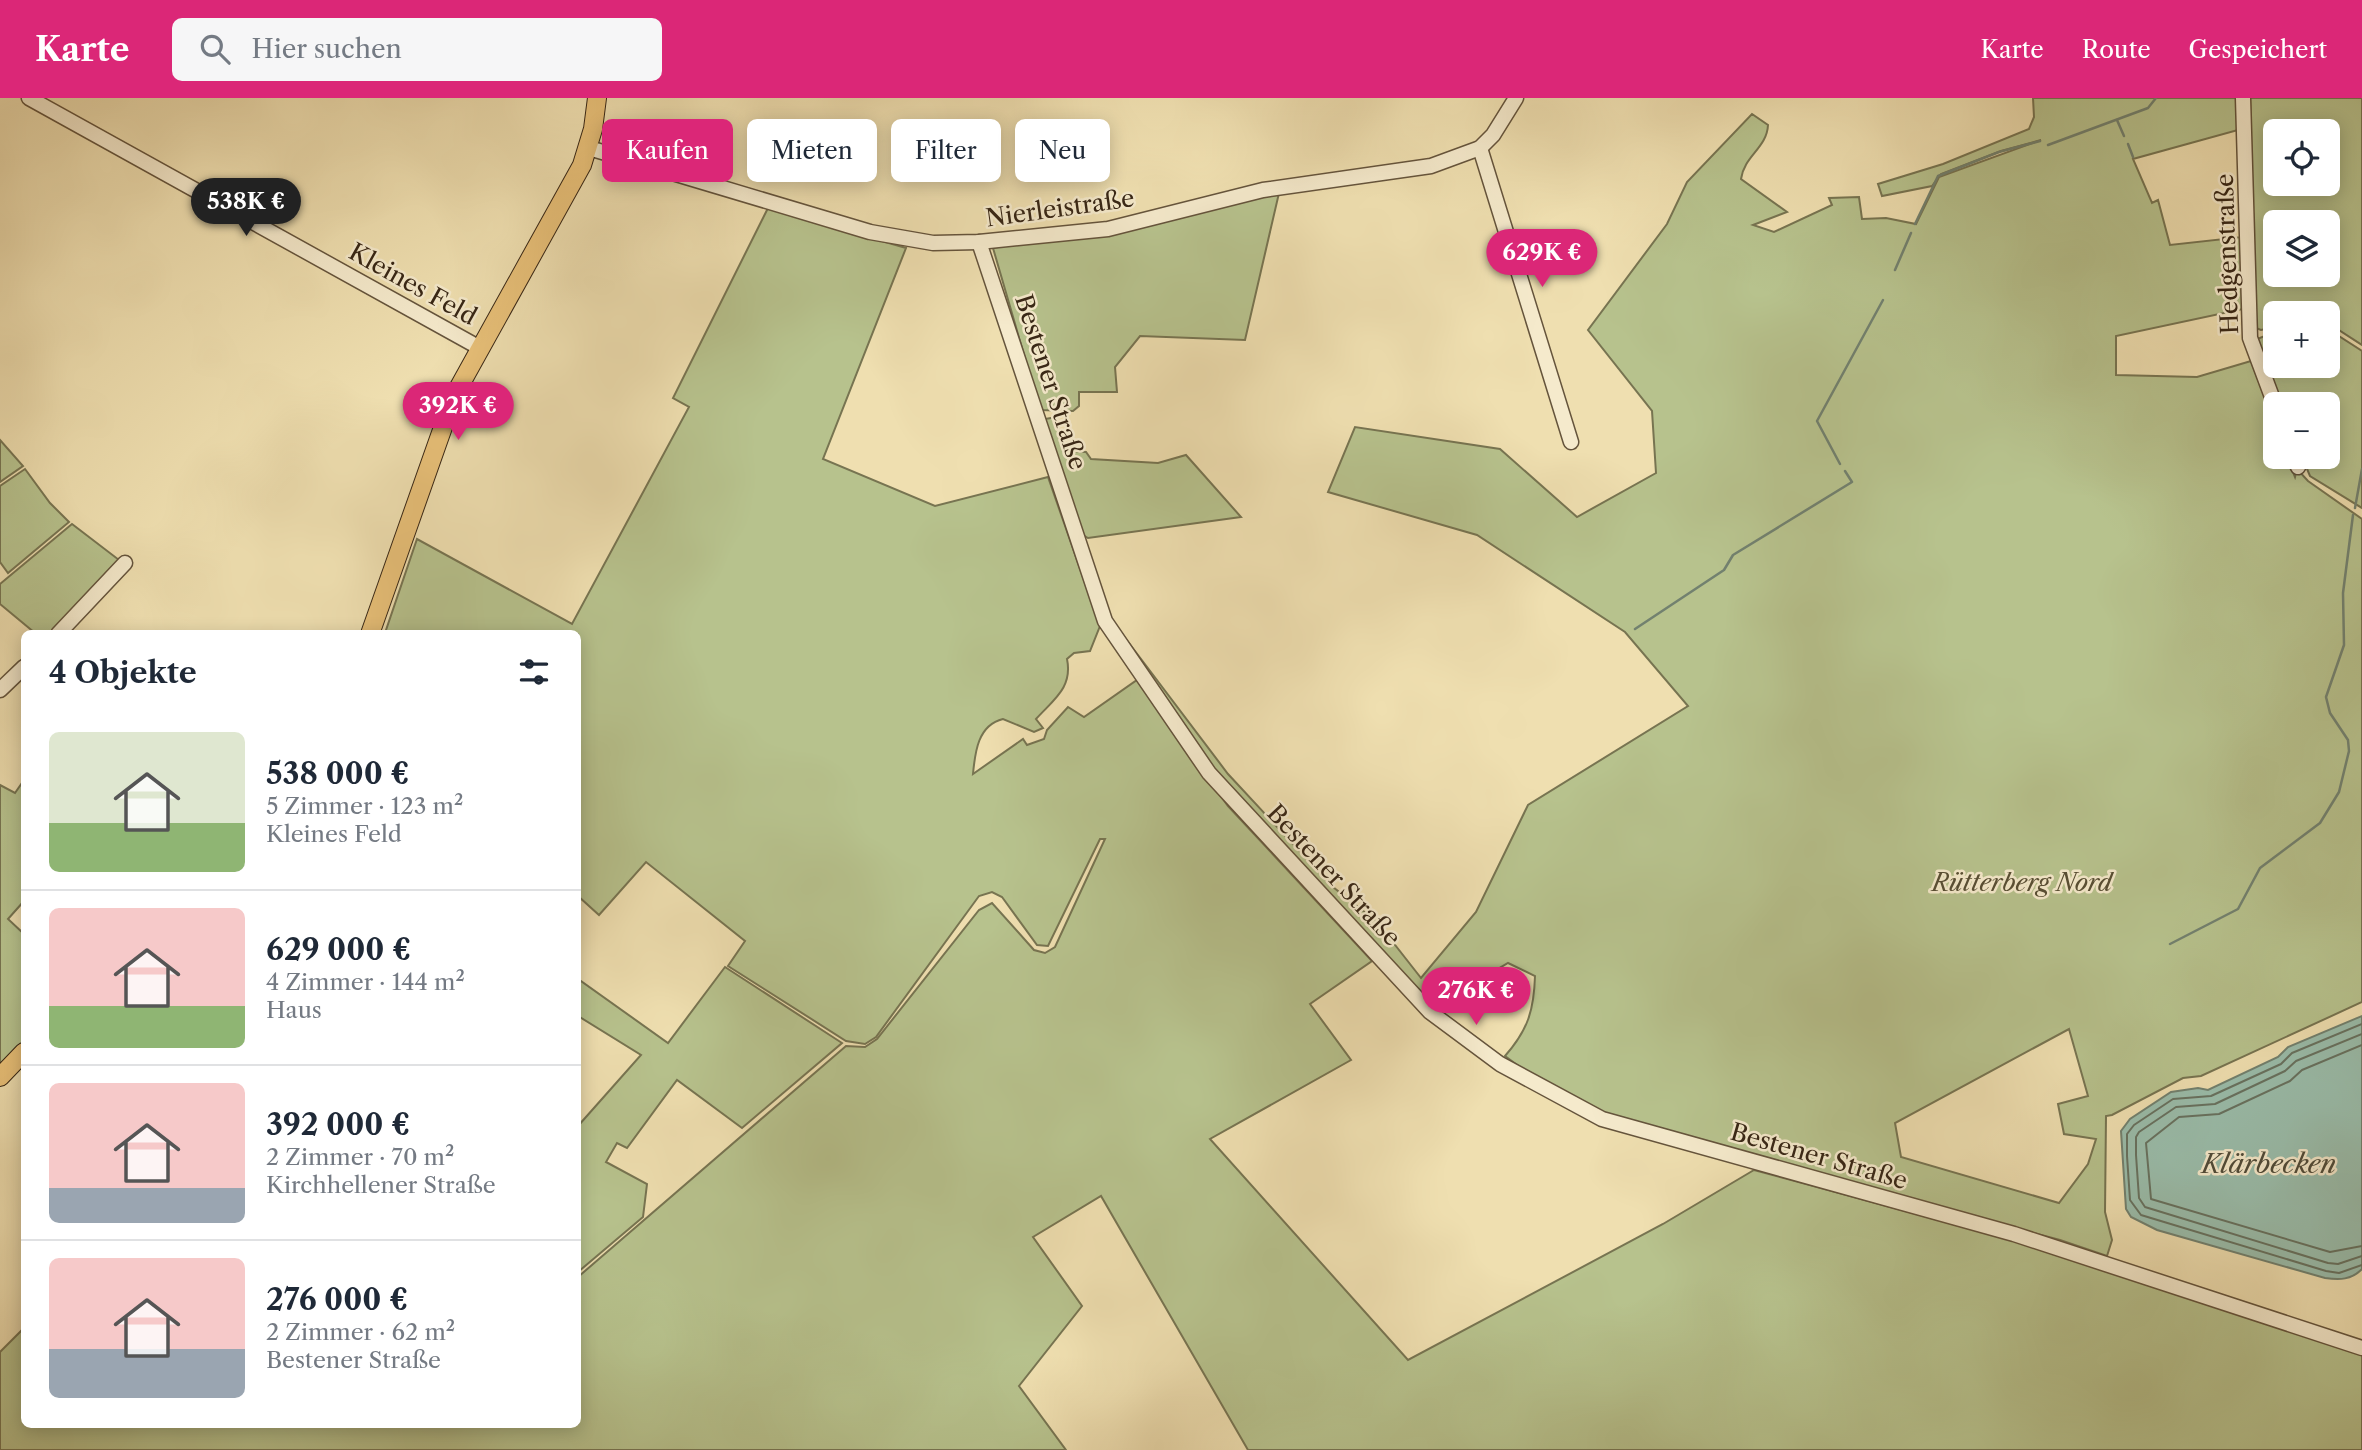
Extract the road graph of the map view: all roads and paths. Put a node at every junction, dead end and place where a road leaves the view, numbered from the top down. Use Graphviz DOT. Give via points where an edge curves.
graph roads {
  1 [pos="29,98"];
  2 [pos="597,98"];
  3 [pos="1516,98"];
  4 [pos="2243,98"];
  5 [pos="589,148"];
  6 [pos="1479,148"];
  7 [pos="979,242"];
  8 [pos="480,348"];
  9 [pos="2270,392"];
  10 [pos="1571,442"];
  11 [pos="125,563"];
  12 [pos="62,630"];
  13 [pos="371,630"];
  14 [pos="21,670"];
  15 [pos="0,691"];
  16 [pos="21,1055"];
  17 [pos="0,1077"];
  18 [pos="2362,1348"];
  1 -- 8 [label="street, Kleines Feld"];
  2 -- 5 [label="main road"];
  3 -- 6 [label="street, Nierleistraße" via="1493,135"];
  4 -- 9 [label="street, Hedgenstraße" via="2250,338"];
  5 -- 7 [label="street, Nierleistraße" via="870,232 921,242"];
  5 -- 8 [label="main road"];
  6 -- 7 [label="street, Nierleistraße" via="1431,166 1263,190 1108,229"];
  6 -- 10 [label="street"];
  7 -- 18 [label="street, Bestener Straße" via="1105,621 1230,798 1450,1030 1550,1093 1602,1119 2014,1234"];
  8 -- 13 [label="main road" via="454,396"];
  11 -- 12 [label="street"];
  14 -- 15 [label="street"];
  16 -- 17 [label="main road"];
}
